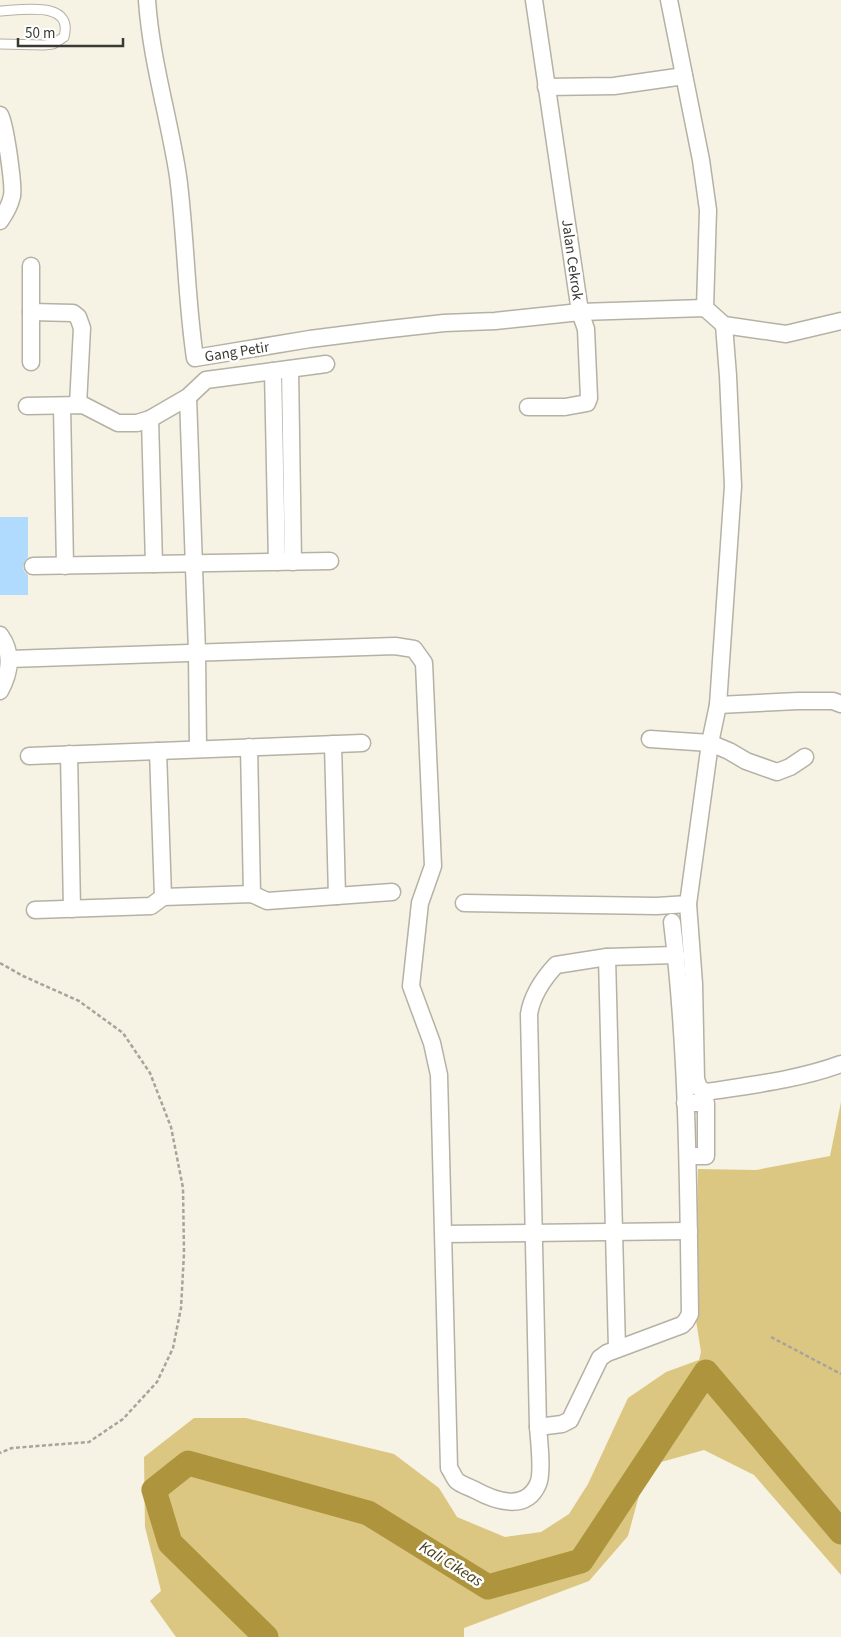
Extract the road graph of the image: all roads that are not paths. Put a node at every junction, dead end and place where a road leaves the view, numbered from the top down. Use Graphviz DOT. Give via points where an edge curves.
graph roads {
  1 [pos="147,0"];
  2 [pos="534,0"];
  3 [pos="669,0"];
  4 [pos="0,11"];
  5 [pos="0,44"];
  6 [pos="684,76"];
  7 [pos="546,87"];
  8 [pos="0,115"];
  9 [pos="0,221"];
  10 [pos="31,266"];
  11 [pos="705,308"];
  12 [pos="31,312"];
  13 [pos="580,312"];
  14 [pos="841,320"];
  15 [pos="724,325"];
  16 [pos="31,362"];
  17 [pos="326,364"];
  18 [pos="290,369"];
  19 [pos="273,371"];
  20 [pos="188,397"];
  21 [pos="27,406"];
  22 [pos="70,406"];
  23 [pos="528,407"];
  24 [pos="150,420"];
  25 [pos="275,464"];
  26 [pos="292,464"];
  27 [pos="330,561"];
  28 [pos="285,562"];
  29 [pos="194,563"];
  30 [pos="154,564"];
  31 [pos="33,566"];
  32 [pos="65,566"];
  33 [pos="0,635"];
  34 [pos="196,652"];
  35 [pos="10,659"];
  36 [pos="0,691"];
  37 [pos="841,704"];
  38 [pos="718,705"];
  39 [pos="650,739"];
  40 [pos="362,743"];
  41 [pos="710,743"];
  42 [pos="333,744"];
  43 [pos="249,747"];
  44 [pos="198,749"];
  45 [pos="158,751"];
  46 [pos="69,754"];
  47 [pos="29,756"];
  48 [pos="805,757"];
  49 [pos="392,892"];
  50 [pos="252,894"];
  51 [pos="337,896"];
  52 [pos="163,897"];
  53 [pos="464,903"];
  54 [pos="688,904"];
  55 [pos="72,909"];
  56 [pos="35,910"];
  57 [pos="672,922"];
  58 [pos="676,955"];
  59 [pos="607,957"];
  60 [pos="841,1064"];
  61 [pos="689,1231"];
  62 [pos="614,1232"];
  63 [pos="534,1233"];
  64 [pos="444,1234"];
  65 [pos="617,1349"];
  66 [pos="538,1426"];
  1 -- 13 [label="street, Gang Petir" via="154,60 180,194 195,358 381,330"];
  2 -- 7 [label="street, Jalan Cekrok"];
  3 -- 6 [label="street"];
  4 -- 5 [label="lane" via="48,9 64,19 66,29 64,37 53,44"];
  6 -- 7 [label="street" via="614,86"];
  6 -- 11 [label="street" via="708,210"];
  7 -- 13 [label="street, Jalan Cekrok"];
  8 -- 9 [label="street" via="12,196"];
  10 -- 12 [label="street"];
  11 -- 13 [label="street, Jalan Cekrok"];
  11 -- 15 [label="street"];
  12 -- 16 [label="street"];
  12 -- 22 [label="street" via="73,313 78,317 82,328"];
  13 -- 23 [label="street" via="586,329 587,403 565,407"];
  14 -- 15 [label="street" via="786,334"];
  15 -- 38 [label="street" via="732,486"];
  17 -- 18 [label="street"];
  18 -- 19 [label="street"];
  18 -- 26 [label="street"];
  19 -- 20 [label="street" via="206,380"];
  19 -- 25 [label="street"];
  20 -- 24 [label="street"];
  20 -- 29 [label="street"];
  21 -- 22 [label="street"];
  22 -- 24 [label="street" via="83,406 118,423"];
  22 -- 32 [label="street"];
  24 -- 30 [label="street"];
  25 -- 26 [label="street"];
  25 -- 28 [label="street"];
  26 -- 28 [label="street"];
  27 -- 28 [label="street"];
  28 -- 29 [label="street"];
  29 -- 30 [label="street"];
  29 -- 34 [label="street"];
  30 -- 32 [label="street"];
  31 -- 32 [label="street"];
  33 -- 35 [label="street"];
  34 -- 35 [label="street"];
  34 -- 44 [label="street"];
  34 -- 64 [label="street" via="395,646 414,650 424,663 433,866 420,903 411,986 440,1075"];
  35 -- 36 [label="street" via="8,676"];
  37 -- 38 [label="street" via="798,701"];
  38 -- 41 [label="street"];
  39 -- 41 [label="street"];
  40 -- 42 [label="street"];
  41 -- 48 [label="street" via="777,772"];
  41 -- 54 [label="street"];
  42 -- 43 [label="street"];
  42 -- 51 [label="street"];
  43 -- 44 [label="street"];
  43 -- 50 [label="street"];
  44 -- 45 [label="street"];
  45 -- 46 [label="street"];
  45 -- 52 [label="street"];
  46 -- 47 [label="street"];
  46 -- 55 [label="street"];
  49 -- 51 [label="street"];
  50 -- 51 [label="street" via="267,901"];
  50 -- 52 [label="street"];
  52 -- 55 [label="street" via="151,906"];
  53 -- 54 [label="street"];
  54 -- 60 [label="street" via="699,1088 706,1092"];
  55 -- 56 [label="street"];
  57 -- 58 [label="street"];
  58 -- 59 [label="street"];
  58 -- 61 [label="street" via="688,1156"];
  59 -- 62 [label="street"];
  59 -- 63 [label="street" via="556,965 531,1001"];
  61 -- 62 [label="street"];
  61 -- 65 [label="street" via="690,1314 686,1321"];
  62 -- 63 [label="street"];
  62 -- 65 [label="street"];
  63 -- 64 [label="street"];
  63 -- 66 [label="street"];
  64 -- 66 [label="street" via="449,1468 458,1481 490,1498 518,1502 529,1497 540,1476"];
  65 -- 66 [label="street" via="600,1358 570,1420"];
}
